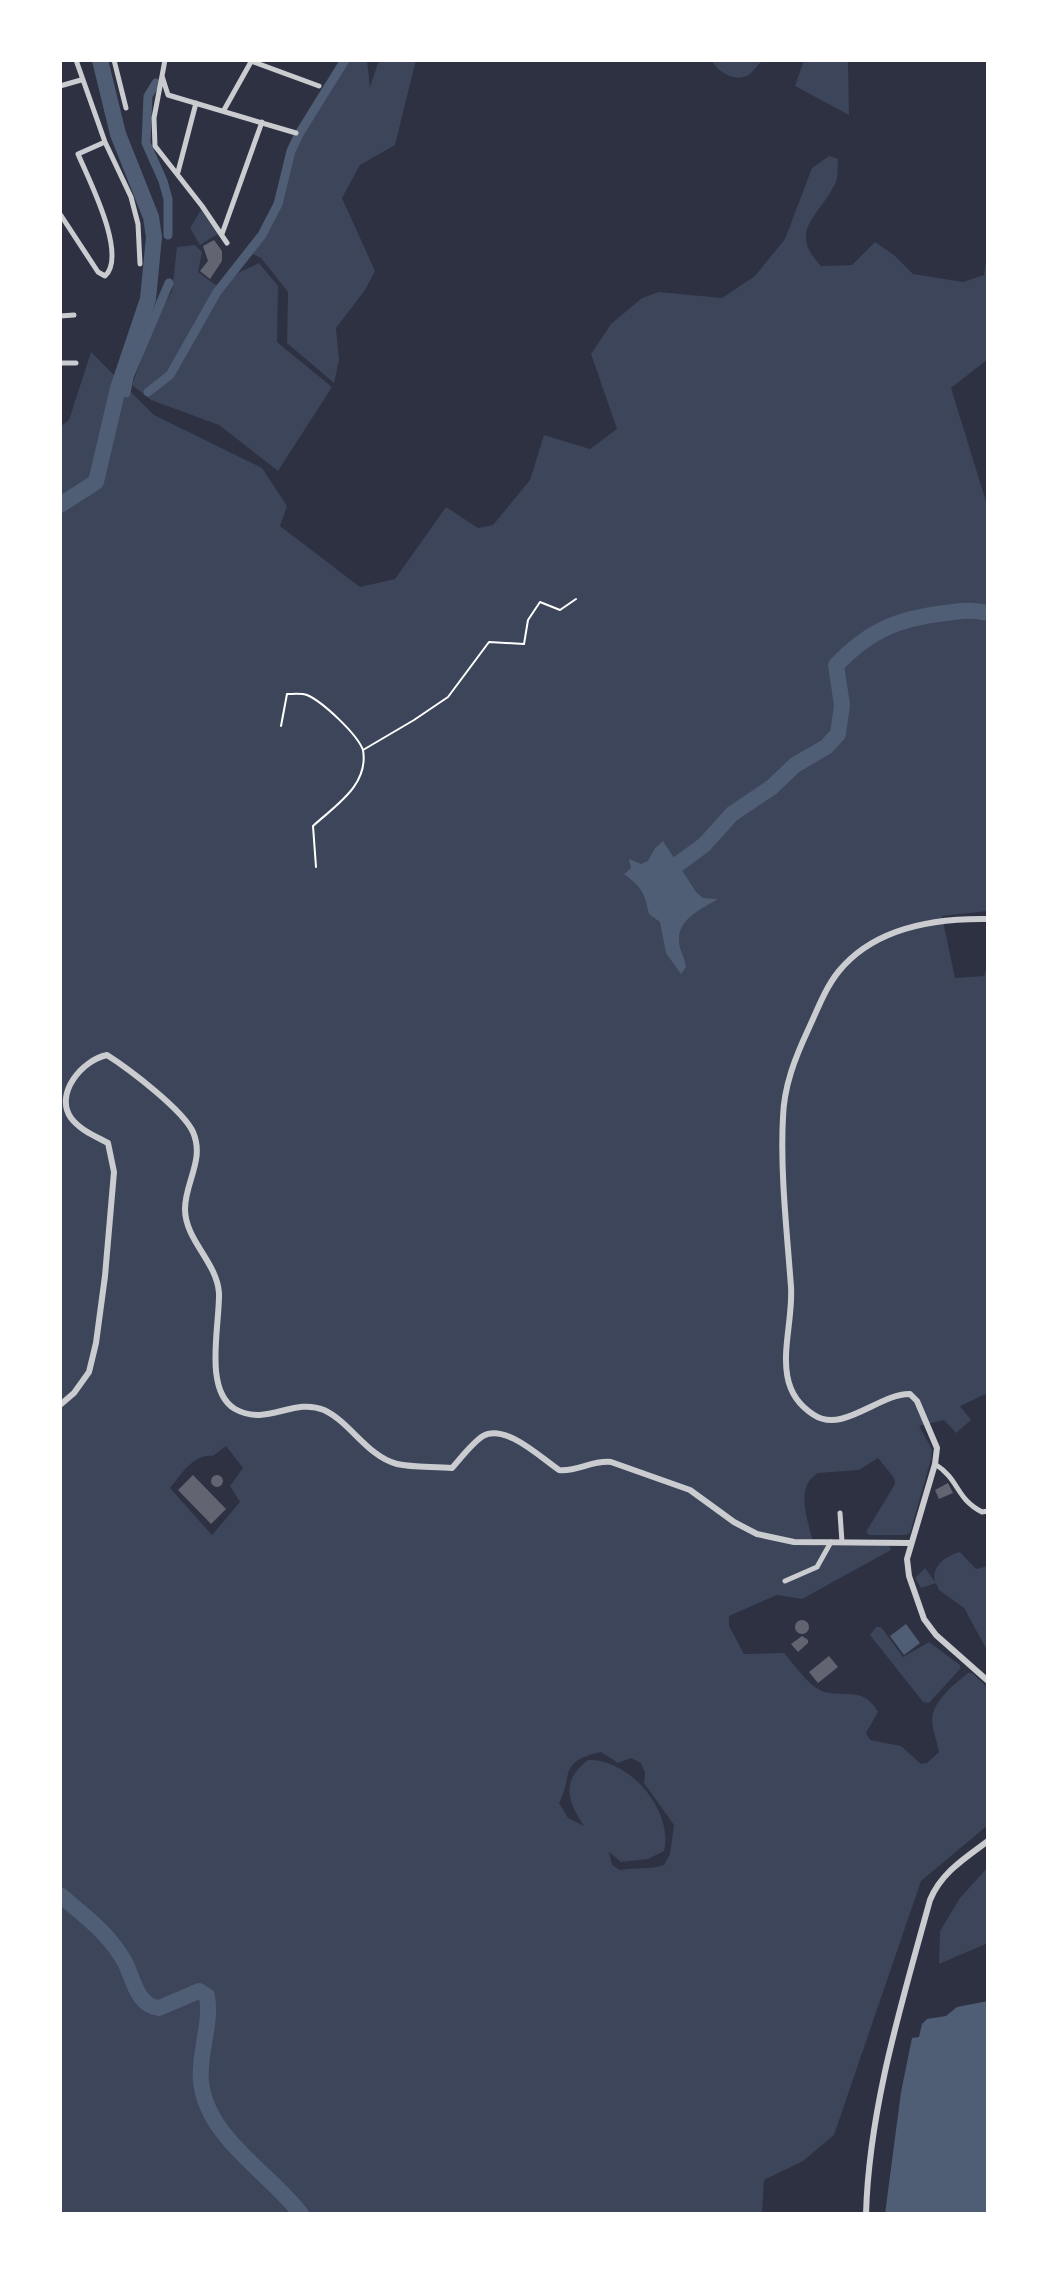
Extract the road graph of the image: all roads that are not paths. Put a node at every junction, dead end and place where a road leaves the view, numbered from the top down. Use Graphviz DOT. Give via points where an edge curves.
graph roads {
  1 [pos="76,60"];
  2 [pos="114,60"];
  3 [pos="165,60"];
  4 [pos="251,60"];
  5 [pos="162,76"];
  6 [pos="81,80"];
  7 [pos="60,86"];
  8 [pos="319,86"];
  9 [pos="196,103"];
  10 [pos="126,108"];
  11 [pos="224,110"];
  12 [pos="262,122"];
  13 [pos="296,133"];
  14 [pos="105,142"];
  15 [pos="178,173"];
  16 [pos="60,214"];
  17 [pos="222,235"];
  18 [pos="227,243"];
  19 [pos="140,264"];
  20 [pos="74,315"];
  21 [pos="60,316"];
  22 [pos="60,363"];
  23 [pos="76,363"];
  24 [pos="988,919"];
  25 [pos="60,1405"];
  26 [pos="935,1464"];
  27 [pos="988,1511"];
  28 [pos="840,1513"];
  29 [pos="831,1542"];
  30 [pos="842,1542"];
  31 [pos="911,1543"];
  32 [pos="785,1581"];
  33 [pos="988,1681"];
  34 [pos="988,1841"];
  35 [pos="866,2214"];
  1 -- 6 [label="street"];
  2 -- 10 [label="street"];
  3 -- 5 [label="street"];
  4 -- 8 [label="street"];
  4 -- 11 [label="street"];
  5 -- 9 [label="street" via="168,95"];
  5 -- 15 [label="street" via="155,146"];
  6 -- 7 [label="street"];
  6 -- 14 [label="street"];
  9 -- 11 [label="street"];
  9 -- 15 [label="street"];
  11 -- 12 [label="street"];
  12 -- 13 [label="street"];
  12 -- 17 [label="street"];
  14 -- 16 [label="street" via="78,154 100,205 112,253 112,268 105,276"];
  14 -- 19 [label="street" via="131,197"];
  15 -- 17 [label="street"];
  17 -- 18 [label="street"];
  20 -- 21 [label="street"];
  22 -- 23 [label="street"];
  24 -- 26 [label="street" via="899,930 850,960 833,980 801,1045 788,1080 783,1117 792,1309 785,1362 789,1386 805,1409 828,1421 910,1394 937,1448"];
  25 -- 29 [label="street" via="89,1372 114,1172 108,1143 82,1128 69,1115 67,1103 82,1066 107,1055 160,1095 193,1132 198,1159 185,1206 186,1223 215,1275 218,1384 235,1409 270,1415 297,1406 326,1411 397,1464 452,1468 483,1436 507,1434 559,1470 611,1462 690,1490 757,1534"];
  26 -- 27 [label="street" via="950,1474 964,1501"];
  26 -- 31 [label="street"];
  28 -- 30 [label="street"];
  29 -- 30 [label="street"];
  29 -- 32 [label="street" via="817,1567"];
  30 -- 31 [label="street"];
  31 -- 33 [label="street" via="909,1576 924,1619"];
  34 -- 35 [label="street" via="944,1875 930,1900 877,2117"];
}
